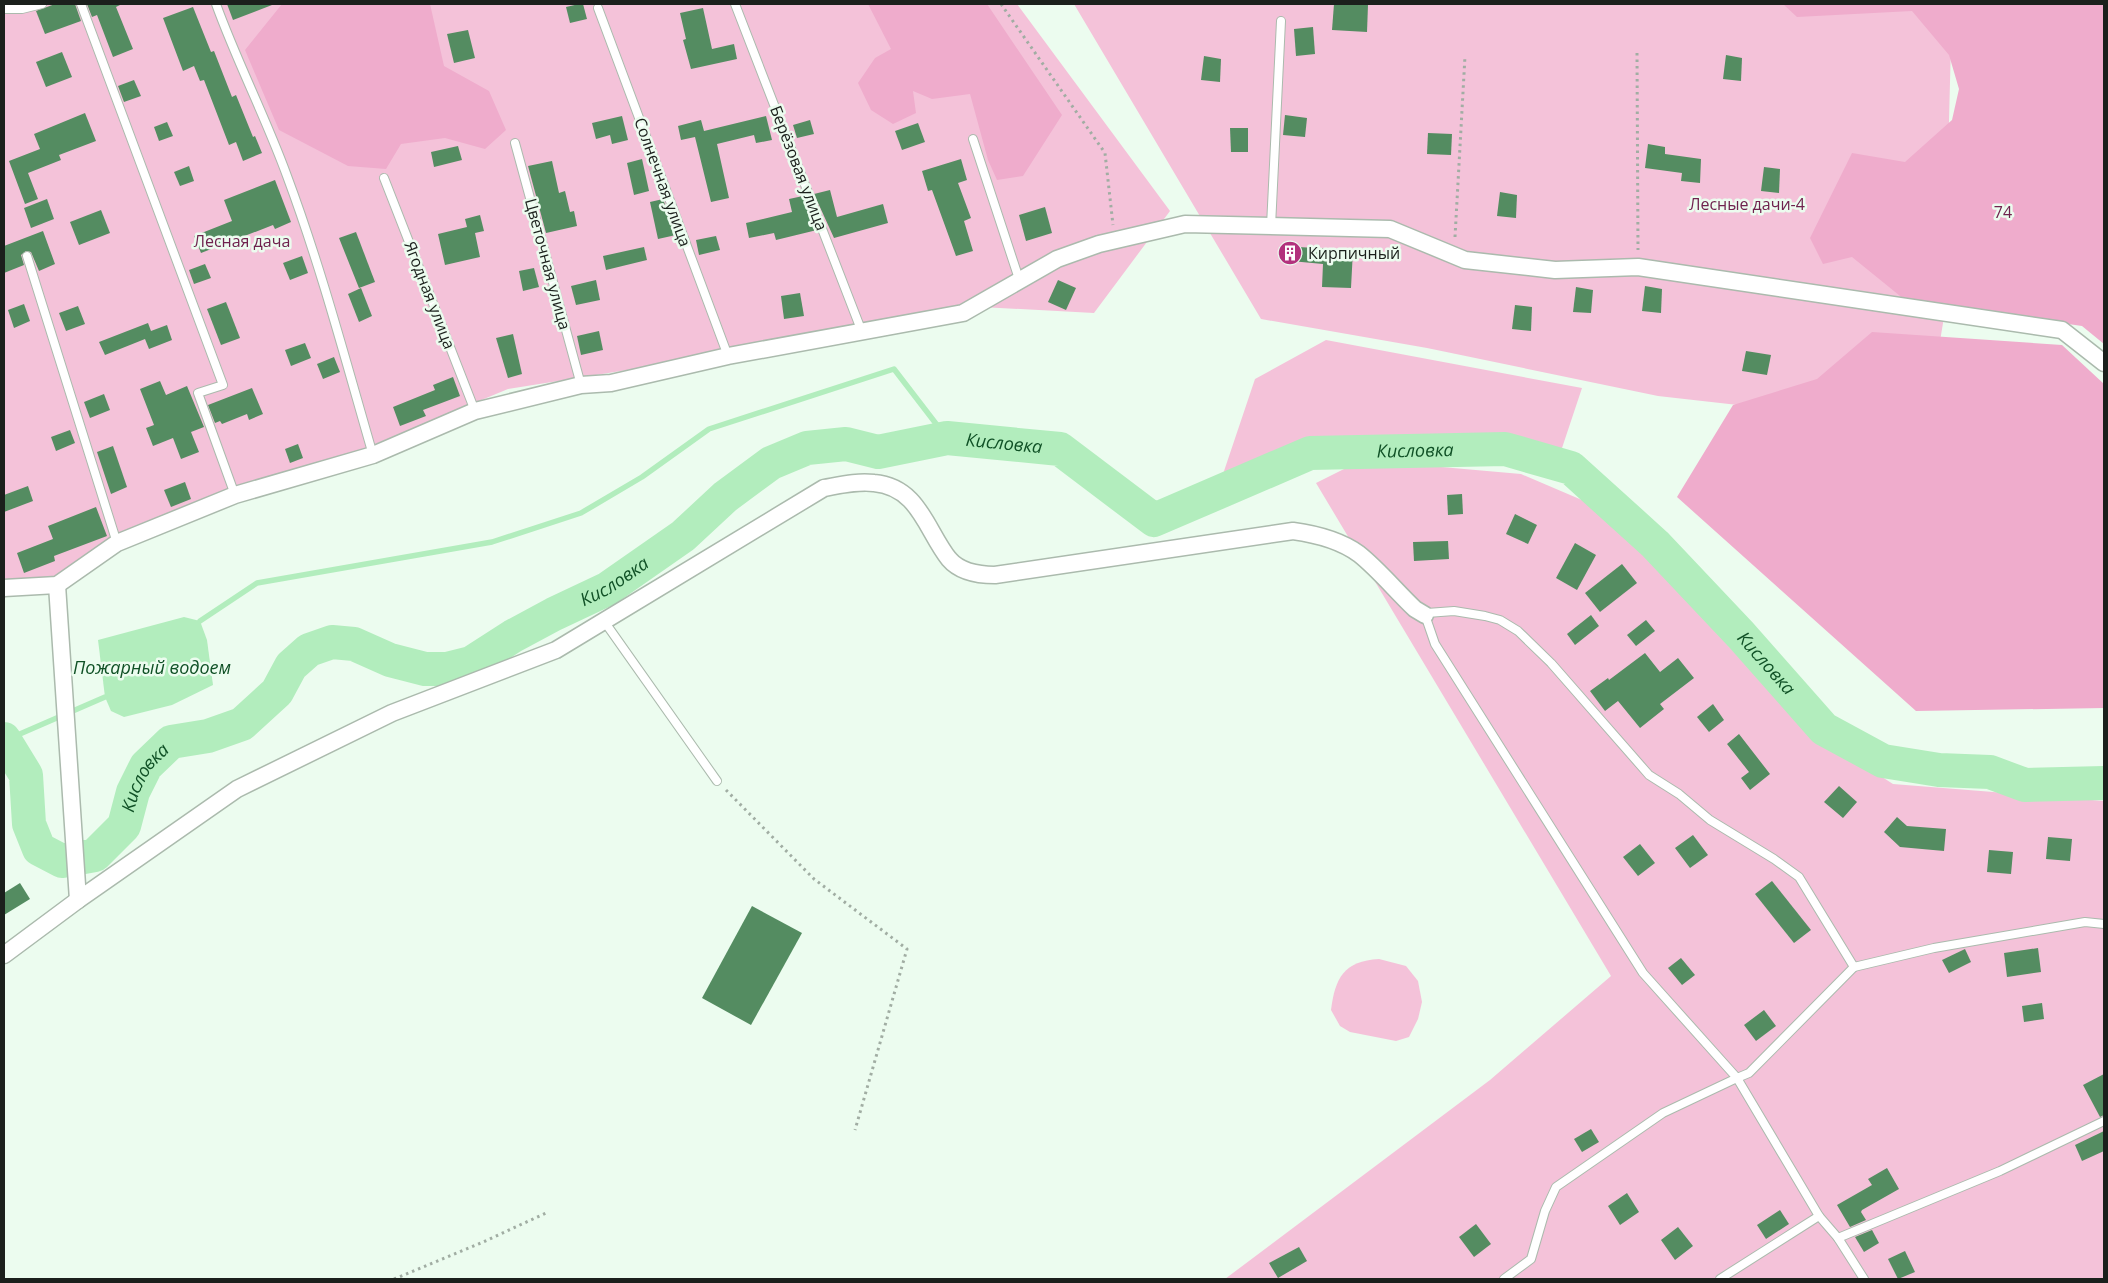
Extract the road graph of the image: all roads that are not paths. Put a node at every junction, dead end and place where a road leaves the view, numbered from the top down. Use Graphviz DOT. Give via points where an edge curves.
graph roads {
  1 [pos="42,4"];
  2 [pos="82,4"];
  3 [pos="216,4"];
  4 [pos="735,4"];
  5 [pos="598,8"];
  6 [pos="4,9"];
  7 [pos="1280,21"];
  8 [pos="973,139"];
  9 [pos="515,144"];
  10 [pos="384,178"];
  11 [pos="1271,226"];
  12 [pos="27,256"];
  13 [pos="1019,279"];
  14 [pos="862,332"];
  15 [pos="728,356"];
  16 [pos="2104,363"];
  17 [pos="581,385"];
  18 [pos="475,411"];
  19 [pos="374,455"];
  20 [pos="235,495"];
  21 [pos="117,543"];
  22 [pos="57,585"];
  23 [pos="4,588"];
  24 [pos="1425,615"];
  25 [pos="604,621"];
  26 [pos="717,781"];
  27 [pos="78,900"];
  28 [pos="2104,924"];
  29 [pos="4,956"];
  30 [pos="1854,967"];
  31 [pos="1737,1078"];
  32 [pos="2104,1122"];
  33 [pos="1819,1216"];
  34 [pos="1838,1238"];
  35 [pos="1504,1279"];
  36 [pos="1720,1279"];
  37 [pos="1864,1279"];
  1 -- 6 [label="lane"];
  2 -- 20 [label="lane" via="222,385 198,393"];
  3 -- 19 [label="lane" via="287,175"];
  4 -- 14 [label="lane, Берёзовая улица"];
  5 -- 15 [label="lane, Солнечная улица"];
  7 -- 11 [label="lane"];
  8 -- 13 [label="lane"];
  9 -- 17 [label="lane, Цветочная улица"];
  10 -- 18 [label="lane, Ягодная улица"];
  11 -- 13 [label="street" via="1185,224 1114,240 1057,258"];
  11 -- 16 [label="street" via="1390,229 1465,260 1555,270 1638,267 2062,330"];
  12 -- 21 [label="lane"];
  13 -- 14 [label="street" via="963,313"];
  14 -- 15 [label="street"];
  15 -- 17 [label="street" via="610,383"];
  17 -- 18 [label="street"];
  18 -- 19 [label="street"];
  19 -- 20 [label="street"];
  20 -- 21 [label="street"];
  21 -- 22 [label="street"];
  22 -- 23 [label="street"];
  22 -- 27 [label="street"];
  24 -- 25 [label="street" via="1358,554 1327,538 1292,531 996,576 982,575 950,560 913,501 897,490 876,483 854,482 824,488"];
  24 -- 30 [label="lane" via="1454,610 1478,614 1500,620 1518,631 1551,663 1649,775 1679,794 1710,820 1799,878"];
  24 -- 31 [label="lane" via="1435,644 1644,973"];
  25 -- 26 [label="lane"];
  25 -- 27 [label="street" via="556,650 392,713 237,789"];
  27 -- 29 [label="street"];
  28 -- 30 [label="lane" via="2085,922 1972,941"];
  30 -- 31 [label="lane" via="1749,1073"];
  31 -- 33 [label="lane"];
  31 -- 35 [label="lane" via="1663,1113 1556,1187 1531,1259"];
  32 -- 34 [label="lane" via="2000,1171"];
  33 -- 34 [label="lane"];
  33 -- 36 [label="lane"];
  34 -- 37 [label="lane"];
}
